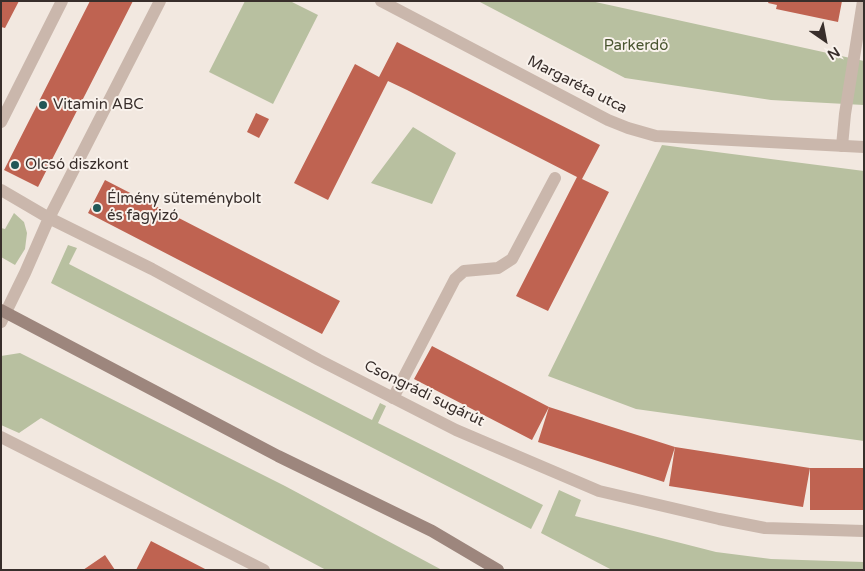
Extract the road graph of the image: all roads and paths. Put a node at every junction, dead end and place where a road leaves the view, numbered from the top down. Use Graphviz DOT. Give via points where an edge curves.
graph roads {
  1 [pos="62,1"];
  2 [pos="160,1"];
  3 [pos="381,1"];
  4 [pos="863,1"];
  5 [pos="1,122"];
  6 [pos="842,146"];
  7 [pos="864,147"];
  8 [pos="555,178"];
  9 [pos="1,190"];
  10 [pos="49,218"];
  11 [pos="3,315"];
  12 [pos="393,398"];
  13 [pos="1,437"];
  14 [pos="864,531"];
  15 [pos="264,570"];
  16 [pos="498,570"];
  1 -- 5 [label="street"];
  2 -- 10 [label="street"];
  3 -- 6 [label="street, Margaréta utca" via="628,128 656,136"];
  4 -- 6 [label="street"];
  6 -- 7 [label="street, Margaréta utca"];
  8 -- 12 [label="street" via="512,259 498,268 464,271 455,280"];
  9 -- 10 [label="street, Csongrádi sugárút"];
  10 -- 11 [label="street"];
  10 -- 12 [label="street, Csongrádi sugárút" via="152,269"];
  11 -- 16 [label="main road" via="432,531"];
  12 -- 14 [label="street, Csongrádi sugárút" via="456,430 599,492 765,528"];
  13 -- 15 [label="street"];
}
